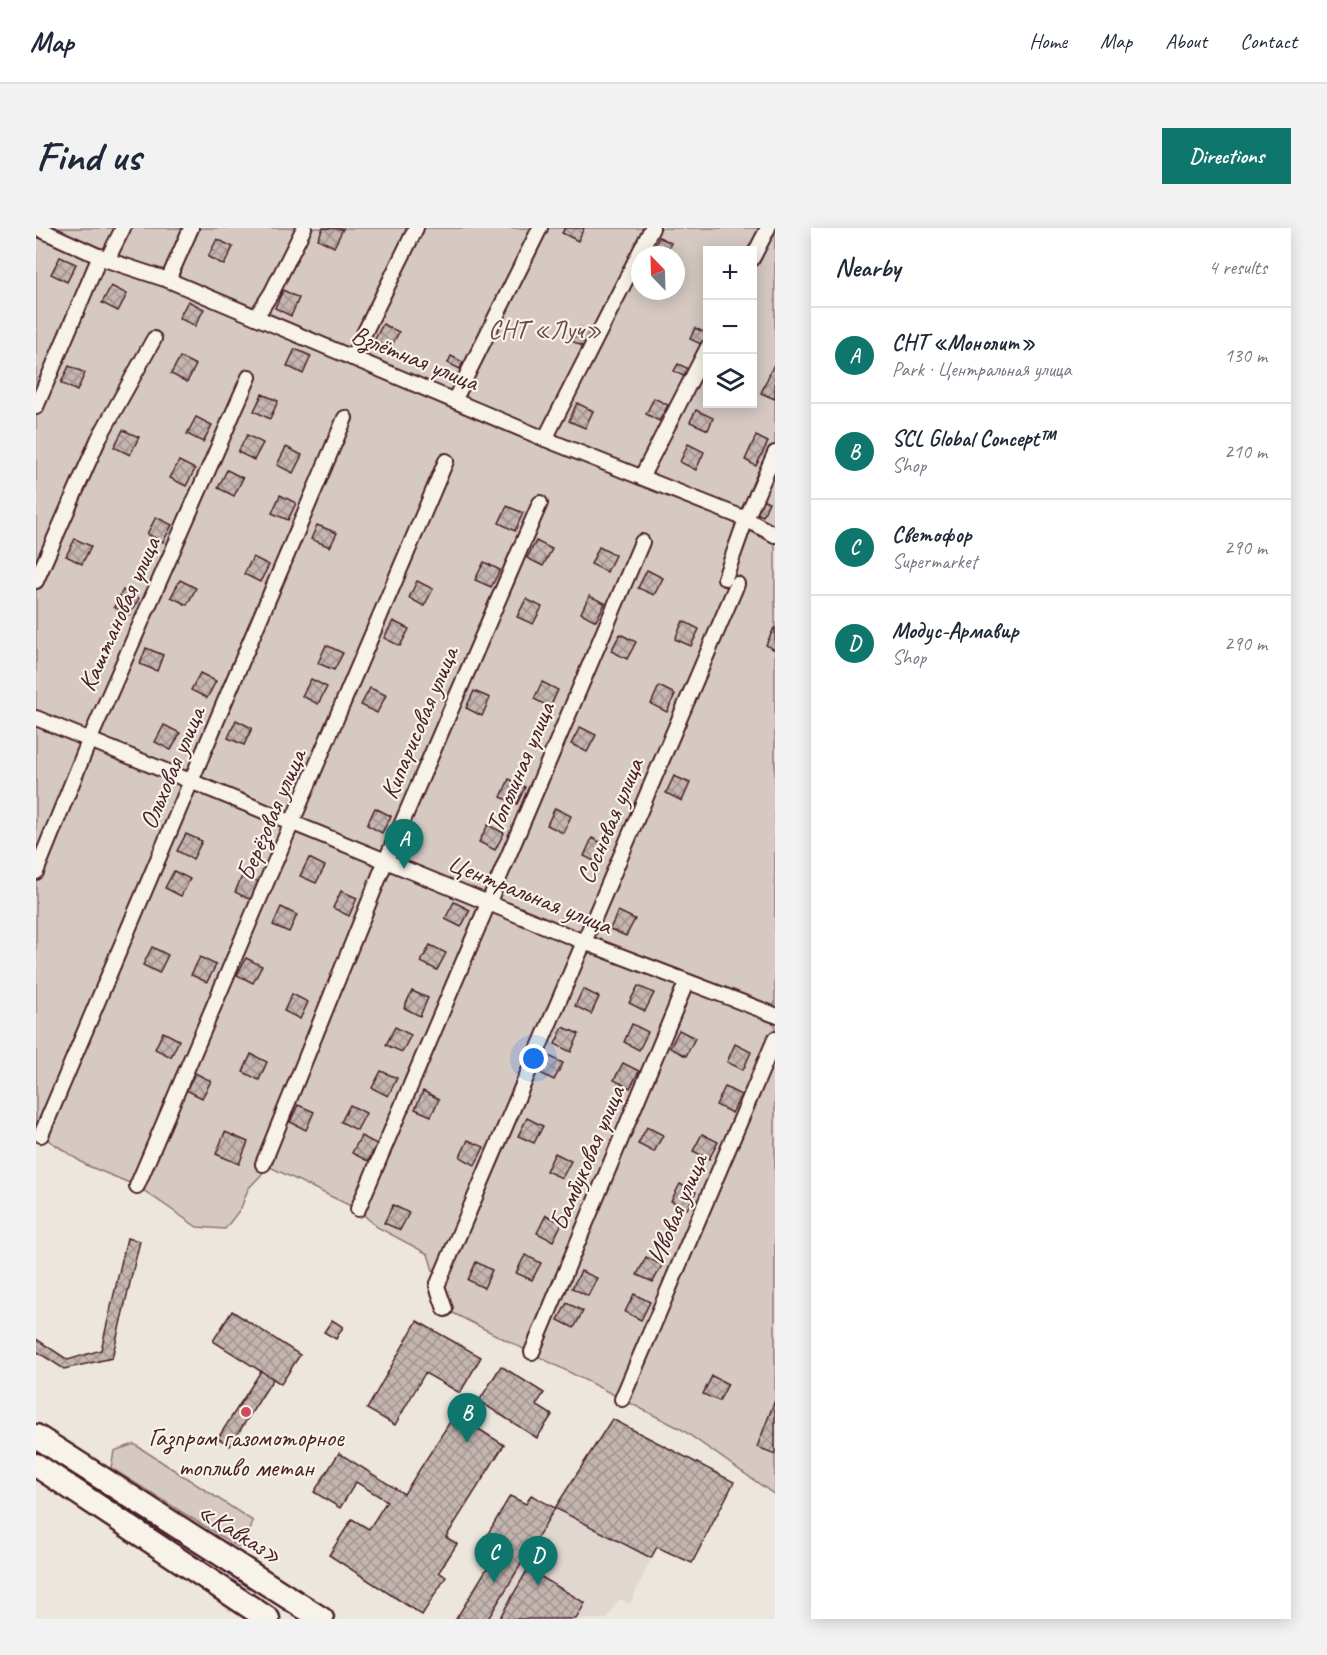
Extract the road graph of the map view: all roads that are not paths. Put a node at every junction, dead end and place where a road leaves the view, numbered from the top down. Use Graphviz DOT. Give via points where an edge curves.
graph roads {
  1 [pos="36,228"];
  2 [pos="123,228"];
  3 [pos="191,228"];
  4 [pos="304,228"];
  5 [pos="416,228"];
  6 [pos="540,228"];
  7 [pos="652,228"];
  8 [pos="768,228"];
  9 [pos="757,251"];
  10 [pos="104,258"];
  11 [pos="168,280"];
  12 [pos="256,317"];
  13 [pos="154,339"];
  14 [pos="704,354"];
  15 [pos="352,358"];
  16 [pos="249,377"];
  17 [pos="455,399"];
  18 [pos="36,407"];
  19 [pos="345,418"];
  20 [pos="545,439"];
  21 [pos="775,453"];
  22 [pos="446,461"];
  23 [pos="642,476"];
  24 [pos="540,502"];
  25 [pos="746,519"];
  26 [pos="775,535"];
  27 [pos="642,542"];
  28 [pos="36,581"];
  29 [pos="36,718"];
  30 [pos="89,741"];
  31 [pos="192,783"];
  32 [pos="294,824"];
  33 [pos="386,860"];
  34 [pos="36,872"];
  35 [pos="487,902"];
  36 [pos="584,942"];
  37 [pos="686,983"];
  38 [pos="775,1014"];
  39 [pos="775,1039"];
  40 [pos="41,1135"];
  41 [pos="263,1164"];
  42 [pos="137,1186"];
  43 [pos="358,1209"];
  44 [pos="445,1309"];
  45 [pos="532,1352"];
  46 [pos="622,1399"];
  47 [pos="36,1436"];
  48 [pos="36,1465"];
  49 [pos="268,1619"];
  50 [pos="322,1619"];
  1 -- 10 [label="street, Взлётная улица"];
  2 -- 10 [label="street"];
  3 -- 11 [label="street"];
  4 -- 12 [label="street"];
  5 -- 15 [label="street"];
  6 -- 17 [label="street"];
  7 -- 20 [label="street"];
  8 -- 9 [label="street"];
  10 -- 11 [label="street, Взлётная улица"];
  10 -- 18 [label="street"];
  11 -- 12 [label="street, Взлётная улица"];
  12 -- 15 [label="street, Взлётная улица"];
  13 -- 28 [label="street" via="99,438"];
  14 -- 23 [label="street"];
  15 -- 17 [label="street, Взлётная улица"];
  16 -- 30 [label="street, Каштановая улица"];
  17 -- 20 [label="street, Взлётная улица"];
  19 -- 31 [label="street, Ольховая улица"];
  20 -- 23 [label="street, Взлётная улица"];
  21 -- 25 [label="street, Сосновая улица"];
  22 -- 32 [label="street, Берёзовая улица"];
  23 -- 25 [label="street, Взлётная улица"];
  24 -- 33 [label="street, Кипарисовая улица"];
  25 -- 26 [label="street, Взлётная улица"];
  25 -- 36 [label="street, Сосновая улица" via="731,581"];
  27 -- 35 [label="street, Тополиная улица"];
  29 -- 30 [label="street, Центральная улица"];
  30 -- 31 [label="street, Центральная улица"];
  30 -- 34 [label="street, Каштановая улица"];
  31 -- 32 [label="street, Центральная улица"];
  31 -- 40 [label="street, Ольховая улица"];
  32 -- 33 [label="street, Центральная улица"];
  32 -- 42 [label="street, Берёзовая улица"];
  33 -- 35 [label="street, Центральная улица"];
  33 -- 41 [label="street, Кипарисовая улица"];
  35 -- 36 [label="street, Центральная улица"];
  35 -- 43 [label="street, Тополиная улица"];
  36 -- 37 [label="street, Центральная улица"];
  36 -- 44 [label="street, Сосновая улица" via="437,1286"];
  37 -- 38 [label="street, Центральная улица"];
  37 -- 45 [label="street, Бамбуковая улица"];
  39 -- 46 [label="street, Ивовая улица"];
  47 -- 50 [label="highway, «Кавказ»"];
  48 -- 49 [label="highway"];
}
